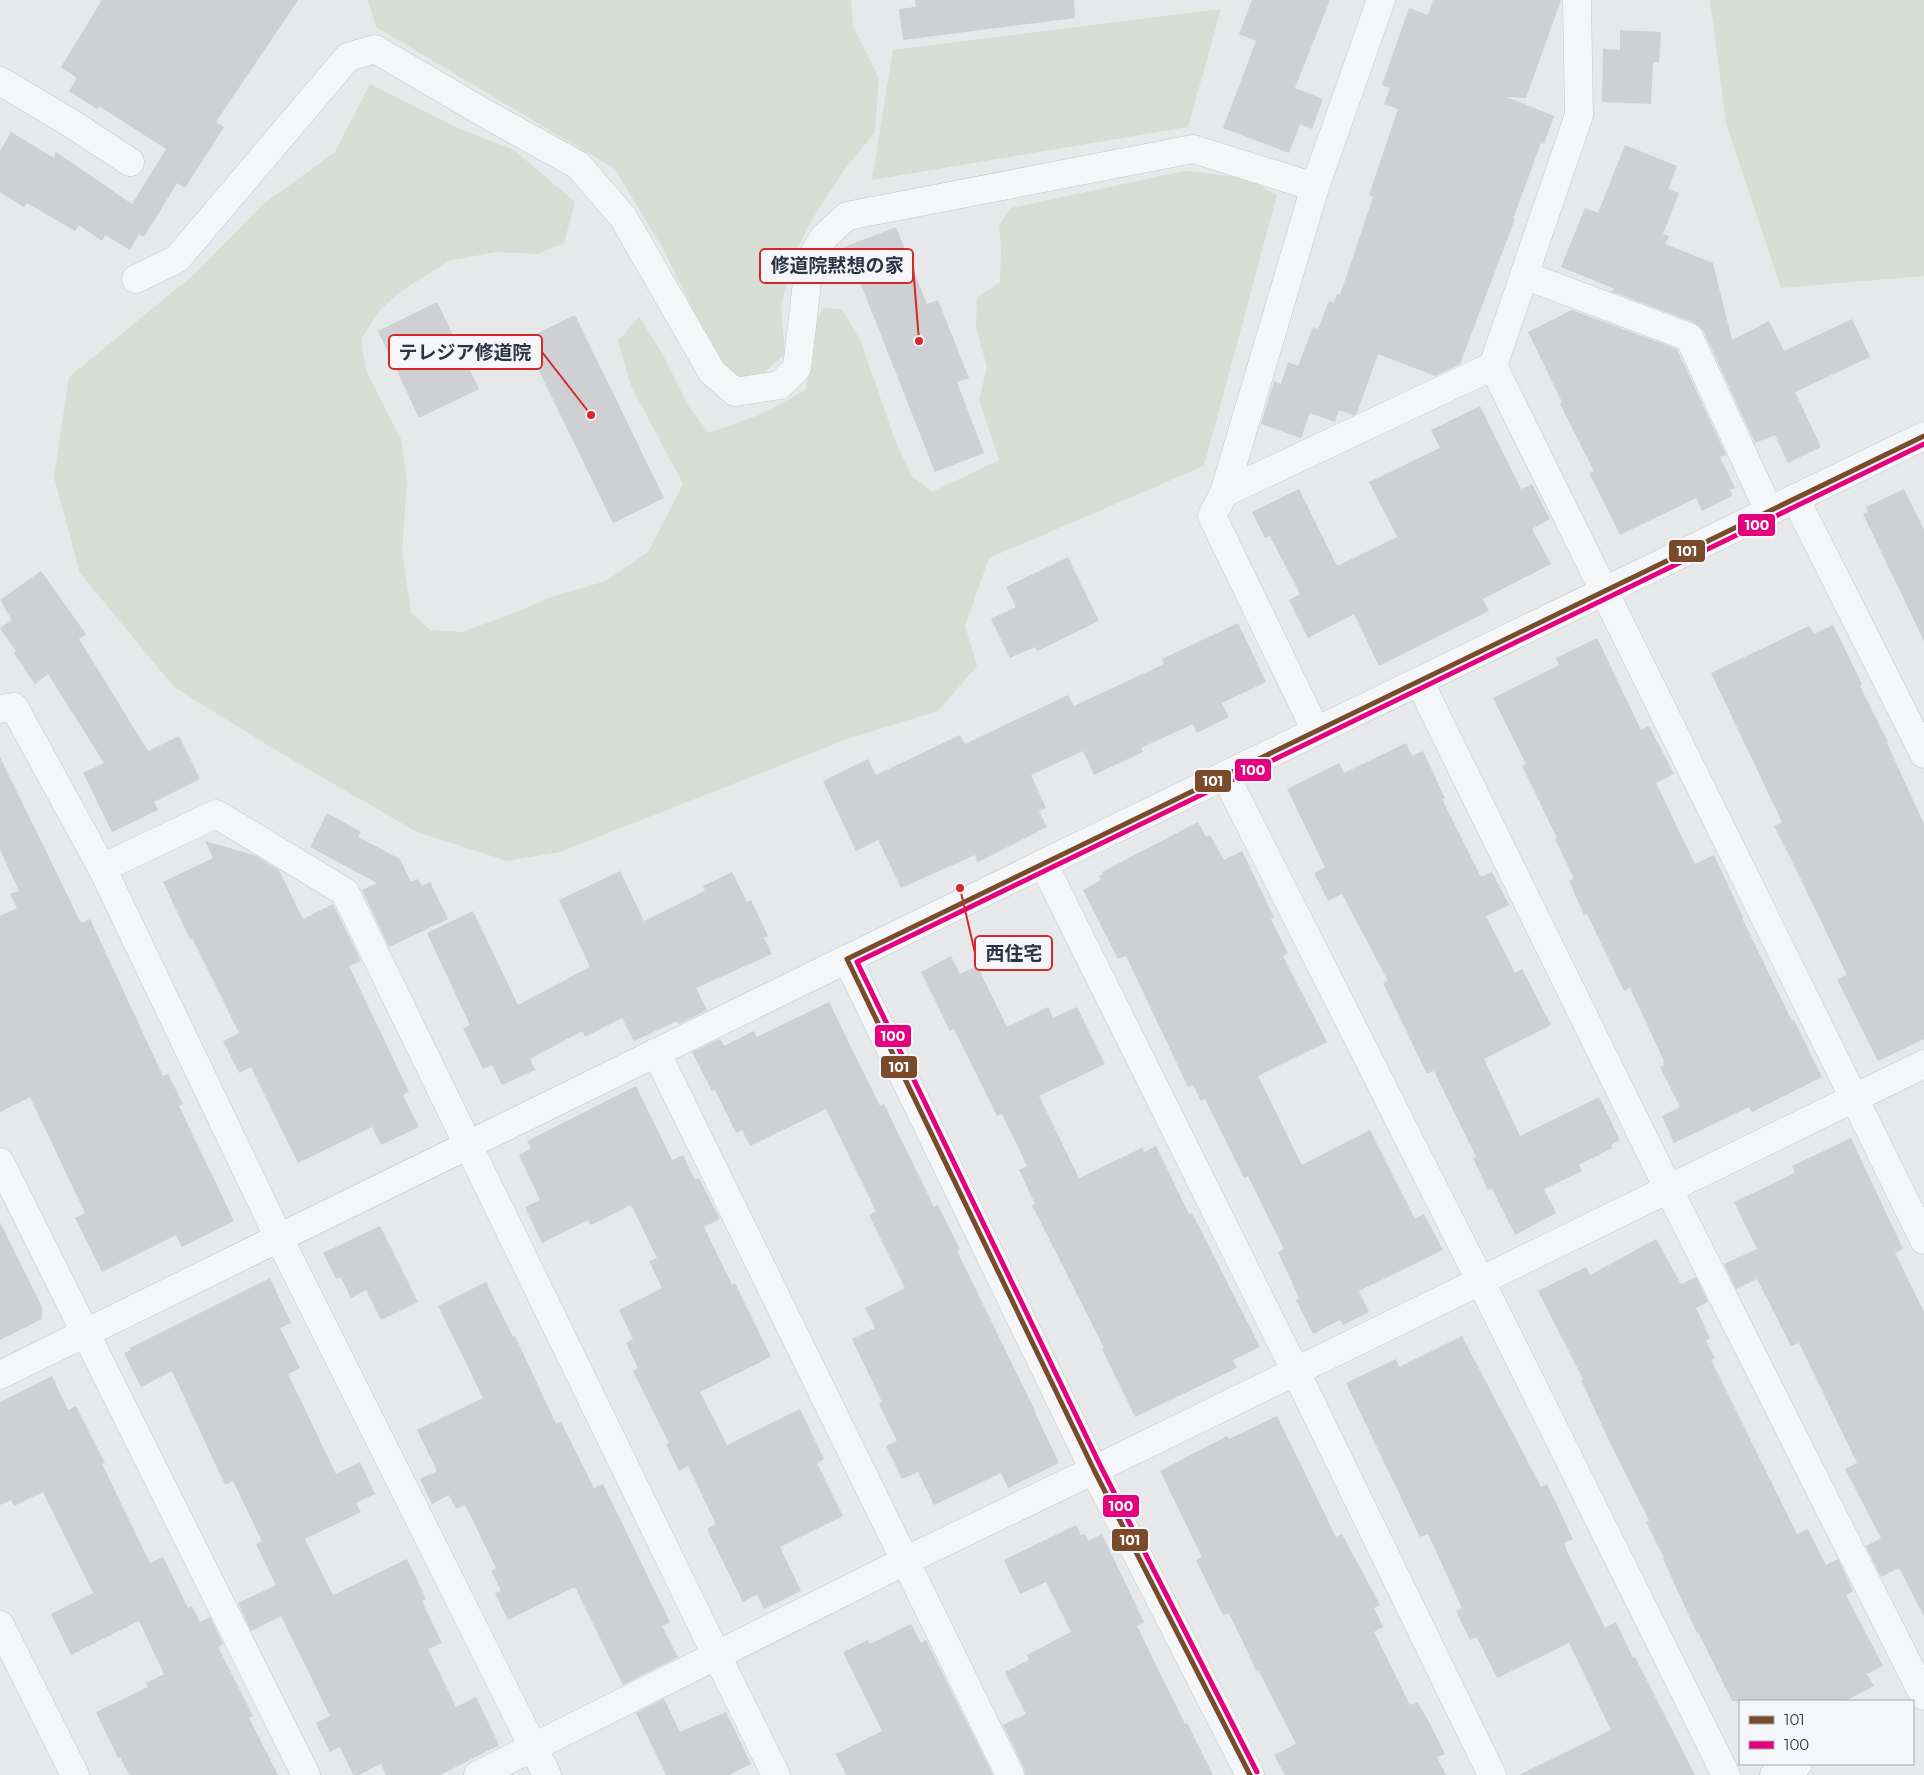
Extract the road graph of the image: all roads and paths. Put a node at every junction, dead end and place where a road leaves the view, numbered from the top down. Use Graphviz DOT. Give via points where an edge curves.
graph roads {
  1 [pos="1381,0"];
  2 [pos="1577,0"];
  3 [pos="0,81"];
  4 [pos="130,162"];
  5 [pos="1315,187"];
  6 [pos="1524,275"];
  7 [pos="136,278"];
  8 [pos="1493,366"];
  9 [pos="1924,436"];
  10 [pos="1224,493"];
  11 [pos="1795,498"];
  12 [pos="1769,511"];
  13 [pos="1603,591"];
  14 [pos="1419,681"];
  15 [pos="0,709"];
  16 [pos="1316,731"];
  17 [pos="1924,754"];
  18 [pos="1225,775"];
  19 [pos="1043,864"];
  20 [pos="102,868"];
  21 [pos="846,959"];
  22 [pos="656,1052"];
  23 [pos="1924,1064"];
  24 [pos="1853,1098"];
  25 [pos="467,1145"];
  26 [pos="0,1162"];
  27 [pos="1668,1190"];
  28 [pos="279,1238"];
  29 [pos="1924,1240"];
  30 [pos="1481,1282"];
  31 [pos="84,1333"];
  32 [pos="1296,1372"];
  33 [pos="0,1374"];
  34 [pos="1094,1470"];
  35 [pos="905,1561"];
  36 [pos="0,1625"];
  37 [pos="716,1654"];
  38 [pos="1924,1696"];
  39 [pos="534,1748"];
  40 [pos="1796,1765"];
  41 [pos="75,1775"];
  42 [pos="306,1775"];
  43 [pos="478,1775"];
  44 [pos="547,1775"];
  45 [pos="776,1775"];
  46 [pos="1010,1775"];
  47 [pos="1250,1775"];
  48 [pos="1492,1775"];
  49 [pos="1726,1775"];
  50 [pos="1774,1775"];
  1 -- 5 [label="street"];
  2 -- 6 [label="street" via="1579,115"];
  3 -- 4 [label="street"];
  5 -- 7 [label="street" via="1193,149 847,216 824,237 808,263 797,368 780,386 735,392 712,372 623,217 578,165 375,49 348,57 177,259"];
  5 -- 10 [label="street"];
  6 -- 8 [label="street"];
  6 -- 12 [label="street" via="1689,337"];
  8 -- 10 [label="street"];
  8 -- 13 [label="street"];
  9 -- 11 [label="street"];
  10 -- 16 [label="street" via="1212,516"];
  11 -- 12 [label="street"];
  11 -- 17 [label="street"];
  12 -- 13 [label="street"];
  13 -- 14 [label="street"];
  13 -- 24 [label="street"];
  14 -- 16 [label="street"];
  14 -- 27 [label="street"];
  15 -- 20 [label="street" via="14,708"];
  16 -- 18 [label="street"];
  18 -- 19 [label="street"];
  18 -- 30 [label="street"];
  19 -- 21 [label="street"];
  19 -- 32 [label="street"];
  20 -- 25 [label="street" via="216,814 345,892"];
  20 -- 28 [label="street"];
  21 -- 22 [label="street"];
  21 -- 34 [label="street"];
  22 -- 25 [label="street"];
  22 -- 35 [label="street"];
  23 -- 24 [label="street"];
  24 -- 27 [label="street"];
  24 -- 29 [label="street"];
  25 -- 28 [label="street"];
  25 -- 37 [label="street"];
  26 -- 31 [label="street"];
  27 -- 30 [label="street"];
  27 -- 38 [label="street"];
  28 -- 31 [label="street"];
  28 -- 39 [label="street"];
  30 -- 32 [label="street"];
  30 -- 49 [label="street"];
  31 -- 33 [label="street"];
  31 -- 42 [label="street"];
  32 -- 34 [label="street"];
  32 -- 48 [label="street"];
  34 -- 35 [label="street"];
  34 -- 47 [label="street"];
  35 -- 37 [label="street"];
  35 -- 46 [label="street"];
  36 -- 41 [label="street"];
  37 -- 39 [label="street"];
  37 -- 45 [label="street"];
  39 -- 43 [label="street"];
  39 -- 44 [label="street"];
  40 -- 50 [label="street"];
}
